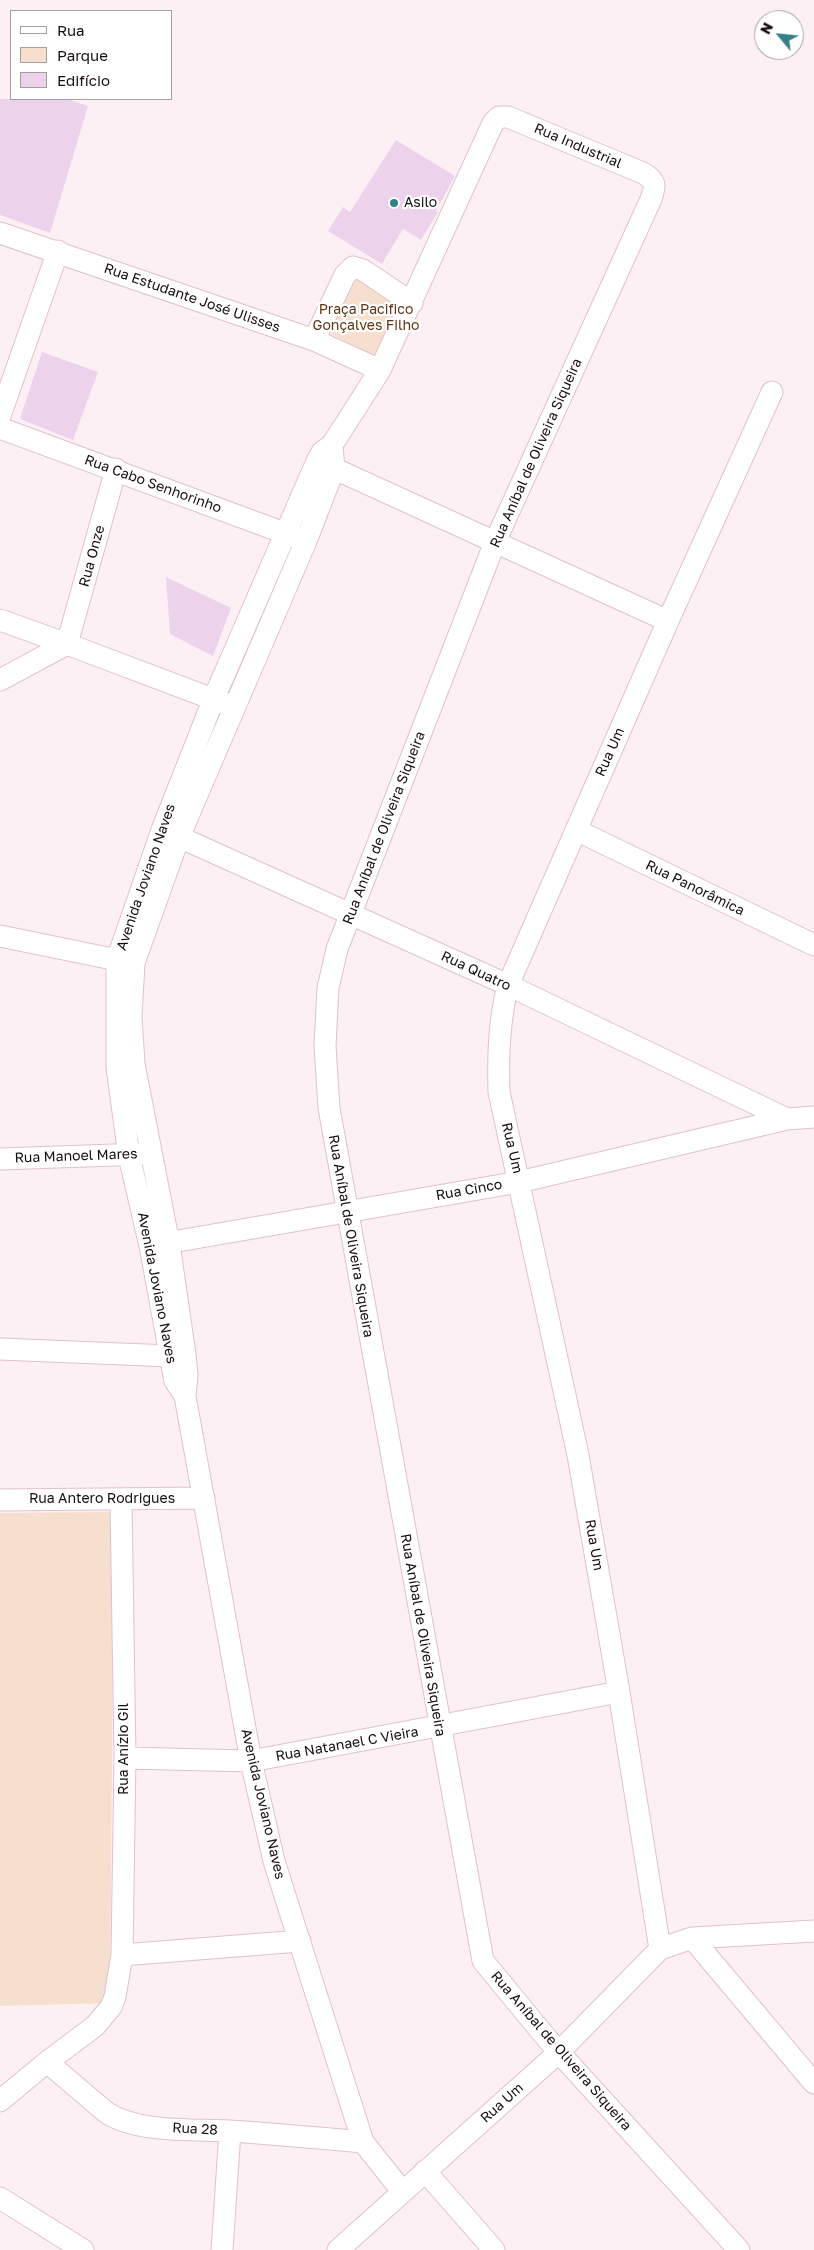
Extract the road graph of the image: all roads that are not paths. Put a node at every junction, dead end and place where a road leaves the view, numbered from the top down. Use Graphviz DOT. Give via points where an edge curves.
graph roads {
  1 [pos="499,117"];
  2 [pos="654,181"];
  3 [pos="0,233"];
  4 [pos="58,251"];
  5 [pos="412,303"];
  6 [pos="314,340"];
  7 [pos="380,370"];
  8 [pos="772,392"];
  9 [pos="0,416"];
  10 [pos="0,428"];
  11 [pos="325,465"];
  12 [pos="116,469"];
  13 [pos="285,533"];
  14 [pos="306,541"];
  15 [pos="496,542"];
  16 [pos="0,620"];
  17 [pos="668,621"];
  18 [pos="68,644"];
  19 [pos="0,680"];
  20 [pos="214,698"];
  21 [pos="235,709"];
  22 [pos="576,830"];
  23 [pos="170,833"];
  24 [pos="351,914"];
  25 [pos="0,936"];
  26 [pos="814,945"];
  27 [pos="126,962"];
  28 [pos="508,985"];
  29 [pos="814,1118"];
  30 [pos="787,1119"];
  31 [pos="152,1153"];
  32 [pos="129,1156"];
  33 [pos="0,1159"];
  34 [pos="519,1182"];
  35 [pos="346,1211"];
  36 [pos="159,1245"];
  37 [pos="0,1349"];
  38 [pos="177,1355"];
  39 [pos="204,1498"];
  40 [pos="0,1500"];
  41 [pos="121,1500"];
  42 [pos="619,1692"];
  43 [pos="440,1727"];
  44 [pos="125,1758"];
  45 [pos="251,1761"];
  46 [pos="814,1931"];
  47 [pos="692,1938"];
  48 [pos="300,1942"];
  49 [pos="660,1949"];
  50 [pos="122,1954"];
  51 [pos="559,2052"];
  52 [pos="46,2062"];
  53 [pos="814,2083"];
  54 [pos="0,2101"];
  55 [pos="230,2131"];
  56 [pos="364,2142"];
  57 [pos="425,2171"];
  58 [pos="402,2191"];
  59 [pos="0,2198"];
  60 [pos="82,2250"];
  61 [pos="222,2250"];
  62 [pos="338,2250"];
  63 [pos="494,2250"];
  64 [pos="739,2250"];
  1 -- 2 [label="street, Rua Industrial" via="522,122"];
  1 -- 5 [label="street, Avenida Joviano Naves" via="493,123"];
  2 -- 15 [label="street, Rua Aníbal de Oliveira Siqueira" via="656,185 651,199"];
  3 -- 4 [label="street, Rua Estudante José Ulisses"];
  4 -- 6 [label="street, Rua Estudante José Ulisses"];
  4 -- 9 [label="street"];
  5 -- 6 [label="street" via="363,270 353,267 345,275"];
  5 -- 7 [label="street, Avenida Joviano Naves"];
  6 -- 7 [label="street, Rua Estudante José Ulisses"];
  7 -- 11 [label="street, Avenida Joviano Naves" via="332,445"];
  8 -- 17 [label="street, Rua Um"];
  10 -- 12 [label="street, Rua Cabo Senhorinho"];
  11 -- 13 [label="street, Avenida Joviano Naves"];
  11 -- 14 [label="street, Avenida Joviano Naves"];
  11 -- 15 [label="street"];
  12 -- 13 [label="street, Rua Cabo Senhorinho"];
  12 -- 18 [label="street, Rua Onze"];
  13 -- 14 [label="street, Rua Cabo Senhorinho"];
  13 -- 20 [label="street, Avenida Joviano Naves"];
  14 -- 21 [label="street, Avenida Joviano Naves"];
  15 -- 17 [label="street"];
  15 -- 24 [label="street, Rua Aníbal de Oliveira Siqueira"];
  16 -- 18 [label="street"];
  17 -- 22 [label="street, Rua Um"];
  18 -- 19 [label="street"];
  18 -- 20 [label="street"];
  20 -- 21 [label="street"];
  20 -- 23 [label="street, Avenida Joviano Naves"];
  21 -- 23 [label="street, Avenida Joviano Naves"];
  22 -- 26 [label="street, Rua Panorâmica"];
  22 -- 28 [label="street, Rua Um"];
  23 -- 24 [label="street, Rua Quatro"];
  23 -- 27 [label="street, Avenida Joviano Naves"];
  24 -- 28 [label="street, Rua Quatro"];
  24 -- 35 [label="street, Rua Aníbal de Oliveira Siqueira" via="337,949 328,988 325,1046 329,1108"];
  25 -- 27 [label="street"];
  27 -- 31 [label="street, Avenida Joviano Naves" via="134,1064"];
  27 -- 32 [label="street, Avenida Joviano Naves" via="117,1067"];
  28 -- 30 [label="street, Rua Quatro"];
  28 -- 34 [label="street, Rua Um" via="500,1024 499,1092"];
  29 -- 30 [label="street, Rua Cinco"];
  30 -- 34 [label="street, Rua Cinco"];
  31 -- 32 [label="street, Rua Manoel Mares"];
  31 -- 36 [label="street, Avenida Joviano Naves"];
  32 -- 33 [label="street, Rua Manoel Mares"];
  32 -- 36 [label="street, Avenida Joviano Naves"];
  34 -- 35 [label="street, Rua Cinco"];
  34 -- 42 [label="street, Rua Um" via="578,1455"];
  35 -- 36 [label="street, Rua Cinco"];
  35 -- 43 [label="street, Rua Aníbal de Oliveira Siqueira"];
  36 -- 38 [label="street, Avenida Joviano Naves"];
  37 -- 38 [label="street"];
  38 -- 39 [label="street, Avenida Joviano Naves" via="176,1381 185,1396"];
  39 -- 41 [label="street, Rua Antero Rodrigues"];
  39 -- 45 [label="street, Avenida Joviano Naves"];
  40 -- 41 [label="street, Rua Antero Rodrigues"];
  41 -- 44 [label="street, Rua Anízio Gil"];
  42 -- 43 [label="street, Rua Natanael C Vieira"];
  42 -- 49 [label="street, Rua Um"];
  43 -- 45 [label="street, Rua Natanael C Vieira"];
  43 -- 51 [label="street, Rua Aníbal de Oliveira Siqueira" via="483,1962"];
  44 -- 45 [label="street, Rua Natanael C Vieira"];
  44 -- 50 [label="street, Rua Anízio Gil"];
  45 -- 48 [label="street, Avenida Joviano Naves" via="274,1861"];
  46 -- 47 [label="street, Rua Um"];
  47 -- 49 [label="street, Rua Um"];
  47 -- 53 [label="street"];
  48 -- 50 [label="street"];
  48 -- 56 [label="street, Avenida Joviano Naves"];
  49 -- 51 [label="street, Rua Um"];
  50 -- 52 [label="street, Rua Anízio Gil" via="111,2007 94,2026"];
  51 -- 57 [label="street, Rua Um"];
  51 -- 64 [label="street, Rua Aníbal de Oliveira Siqueira"];
  52 -- 54 [label="street"];
  52 -- 55 [label="street, Rua 28" via="117,2119 168,2128"];
  55 -- 56 [label="street, Rua 28"];
  55 -- 61 [label="street"];
  56 -- 58 [label="street, Avenida Joviano Naves"];
  57 -- 58 [label="street, Rua Um"];
  57 -- 63 [label="street"];
  58 -- 62 [label="street, Rua Um"];
  59 -- 60 [label="street"];
}
